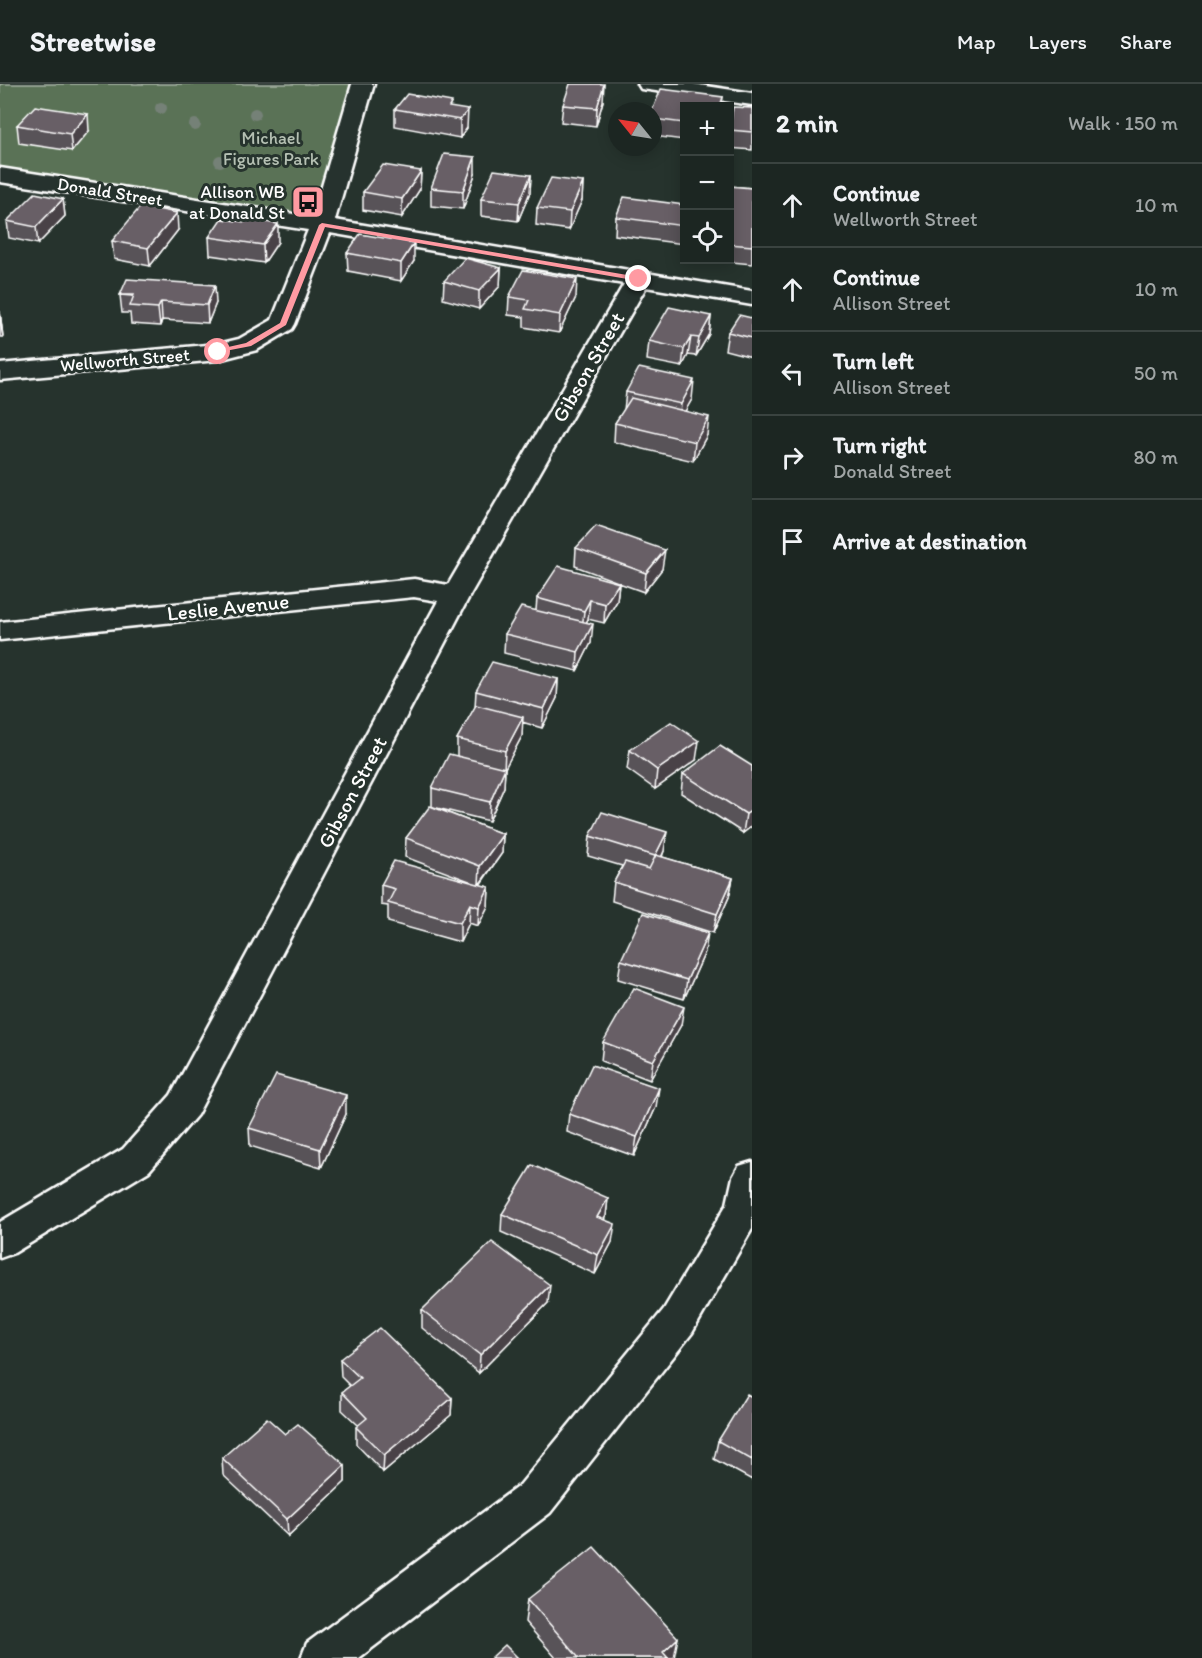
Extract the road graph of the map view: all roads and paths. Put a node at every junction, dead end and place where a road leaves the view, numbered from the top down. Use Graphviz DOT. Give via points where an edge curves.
graph roads {
  1 [pos="363,84"];
  2 [pos="649,84"];
  3 [pos="752,99"];
  4 [pos="0,175"];
  5 [pos="322,225"];
  6 [pos="639,279"];
  7 [pos="752,298"];
  8 [pos="0,372"];
  9 [pos="456,595"];
  10 [pos="0,631"];
  11 [pos="750,1198"];
  12 [pos="0,1242"];
  13 [pos="323,1658"];
  1 -- 5 [label="street, Wellworth Street"];
  2 -- 3 [label="street"];
  4 -- 5 [label="street, Donald Street"];
  5 -- 6 [label="street, Donald Street"];
  5 -- 8 [label="street, Wellworth Street" via="283,324 248,345 218,352"];
  6 -- 7 [label="street, Donald Street"];
  6 -- 9 [label="street, Gibson Street"];
  9 -- 10 [label="street, Leslie Avenue" via="414,588"];
  9 -- 12 [label="street, Gibson Street" via="184,1105 136,1160"];
  11 -- 13 [label="street" via="678,1321 535,1499"];
}
